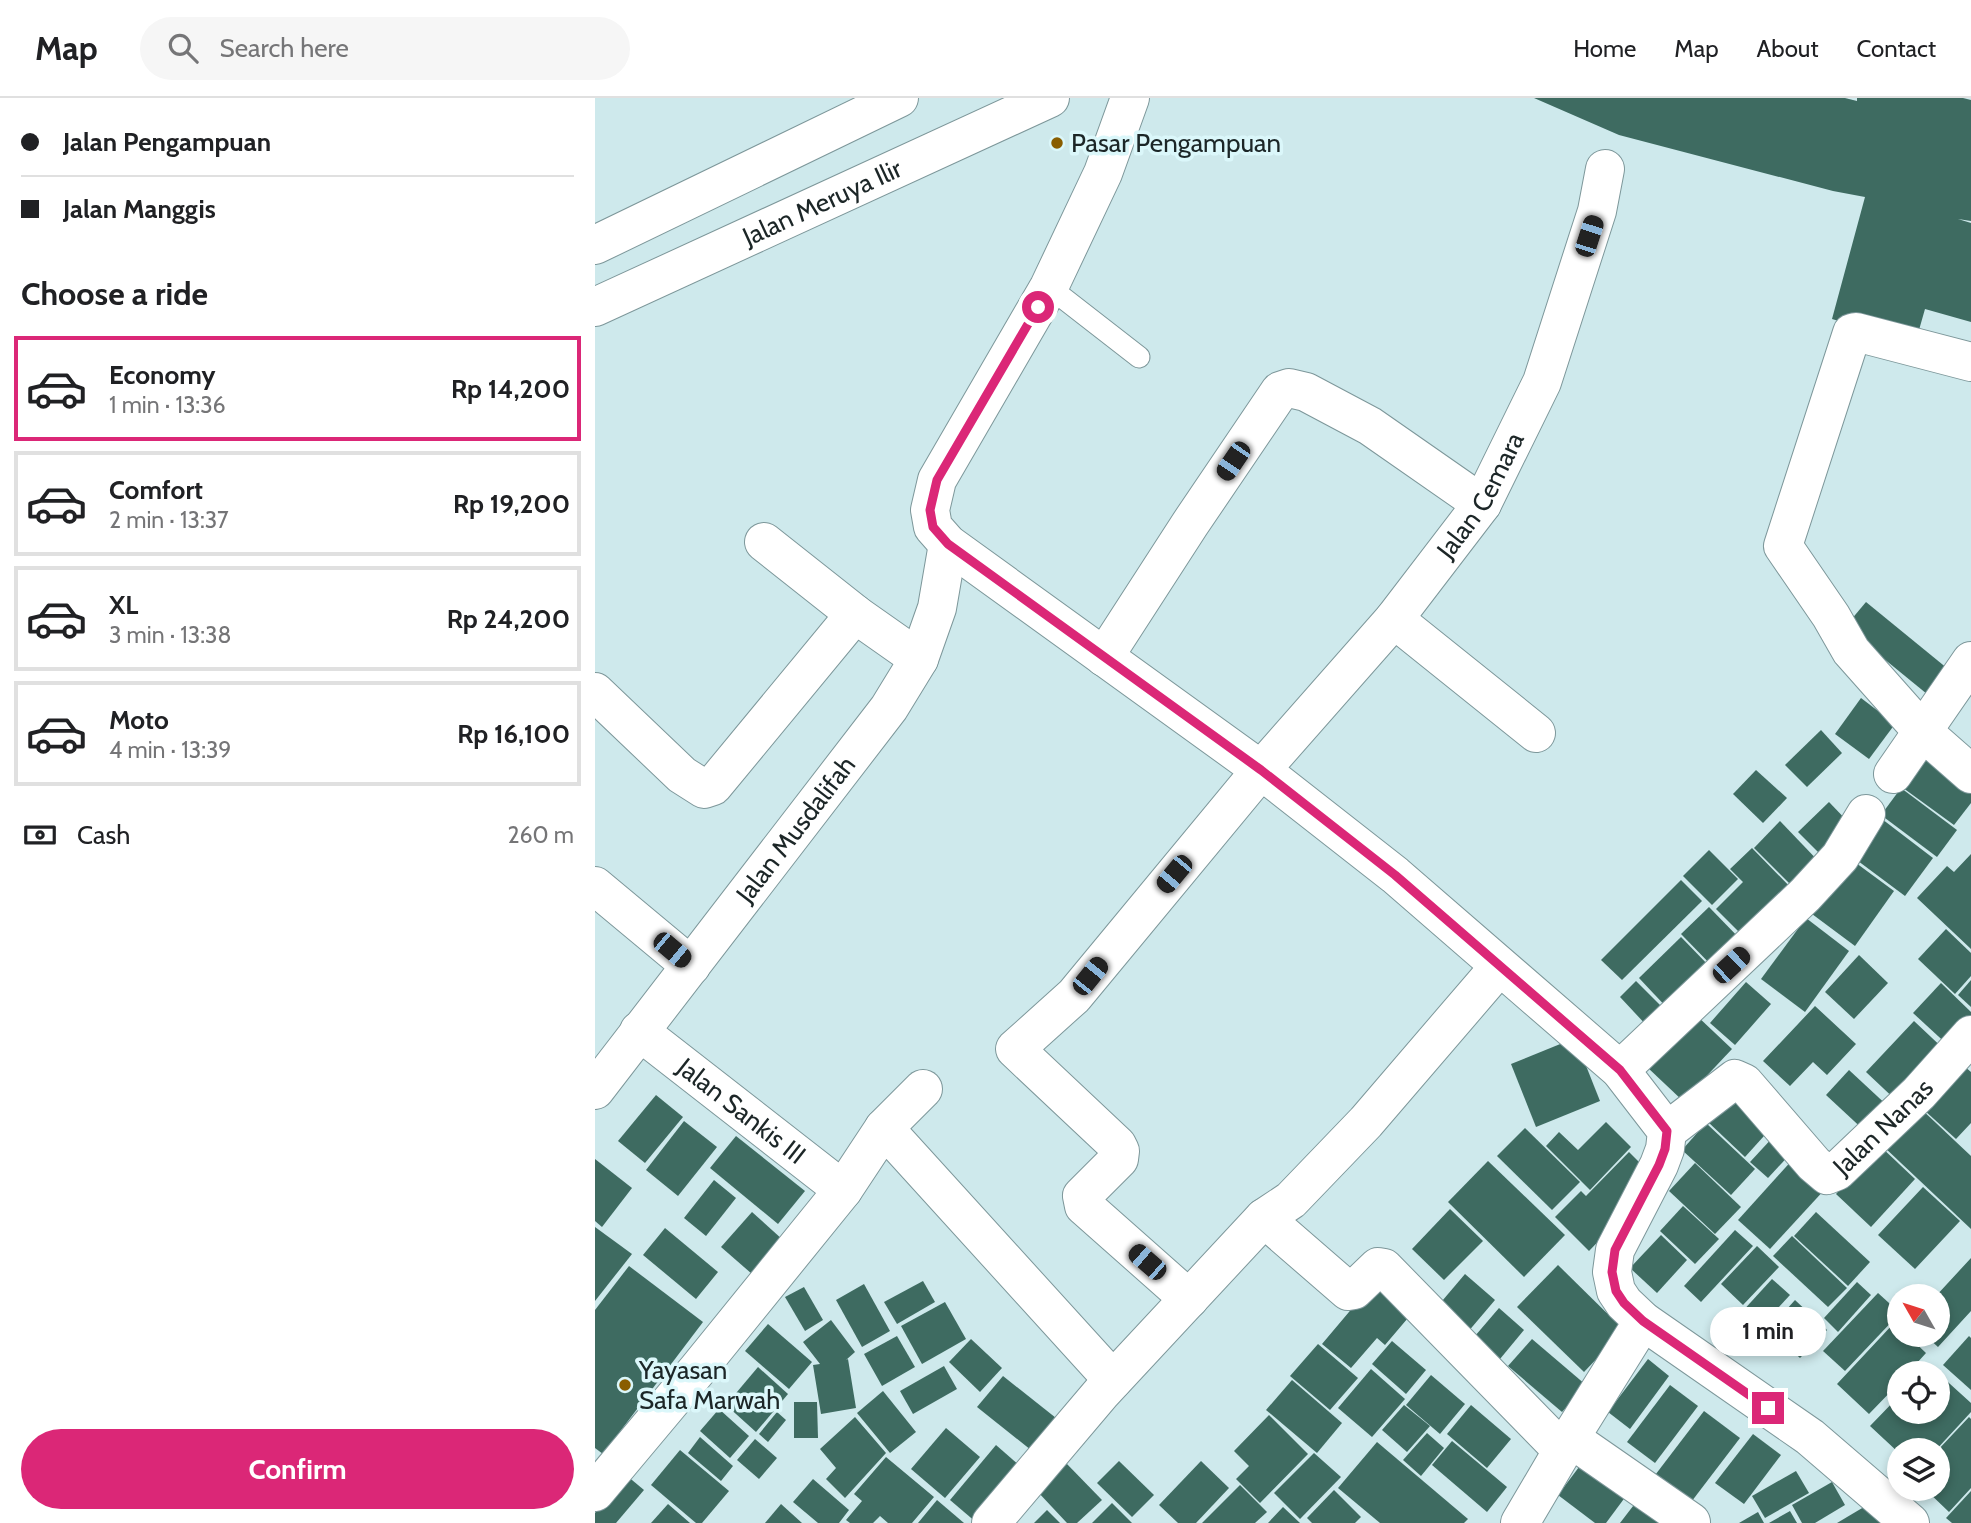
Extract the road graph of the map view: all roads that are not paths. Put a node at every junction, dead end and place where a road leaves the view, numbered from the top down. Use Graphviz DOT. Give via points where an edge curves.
graph roads {
  1 [pos="899,98"];
  2 [pos="1050,98"];
  3 [pos="1130,98"];
  4 [pos="1605,169"];
  5 [pos="595,245"];
  6 [pos="1049,287"];
  7 [pos="595,307"];
  8 [pos="1139,357"];
  9 [pos="1971,362"];
  10 [pos="1482,504"];
  11 [pos="764,542"];
  12 [pos="948,544"];
  13 [pos="855,614"];
  14 [pos="1394,619"];
  15 [pos="1104,657"];
  16 [pos="919,659"];
  17 [pos="1971,661"];
  18 [pos="595,692"];
  19 [pos="1922,731"];
  20 [pos="1536,733"];
  21 [pos="1261,770"];
  22 [pos="1893,774"];
  23 [pos="1971,774"];
  24 [pos="1866,814"];
  25 [pos="595,886"];
  26 [pos="691,967"];
  27 [pos="1499,967"];
  28 [pos="639,1031"];
  29 [pos="1971,1035"];
  30 [pos="1620,1070"];
  31 [pos="923,1089"];
  32 [pos="595,1090"];
  33 [pos="884,1128"];
  34 [pos="1667,1131"];
  35 [pos="843,1190"];
  36 [pos="1264,1218"];
  37 [pos="1189,1299"];
  38 [pos="1643,1321"];
  39 [pos="1114,1380"];
  40 [pos="1566,1444"];
  41 [pos="595,1492"];
  42 [pos="1691,1522"];
  43 [pos="991,1523"];
  44 [pos="1520,1523"];
  45 [pos="1910,1523"];
  1 -- 5 [label="street"];
  2 -- 7 [label="street, Jalan Meruya Ilir"];
  3 -- 6 [label="street" via="1103,173"];
  4 -- 10 [label="street, Jalan Cemara" via="1597,211 1542,382"];
  6 -- 8 [label="lane"];
  6 -- 12 [label="street" via="937,480 930,510 933,527"];
  9 -- 19 [label="street" via="1852,333 1783,546 1851,651"];
  10 -- 14 [label="street, Jalan Cemara"];
  10 -- 15 [label="street" via="1370,426 1305,392 1280,391"];
  11 -- 13 [label="street"];
  12 -- 15 [label="street"];
  12 -- 16 [label="street, Jalan Musdalifah" via="937,608"];
  13 -- 16 [label="street"];
  13 -- 18 [label="street" via="713,786 704,789 682,775"];
  14 -- 20 [label="street"];
  14 -- 21 [label="street, Jalan Cemara"];
  15 -- 21 [label="street"];
  16 -- 26 [label="street, Jalan Musdalifah" via="889,708"];
  17 -- 19 [label="street"];
  19 -- 22 [label="street"];
  19 -- 23 [label="street"];
  21 -- 27 [label="street" via="1395,875"];
  21 -- 37 [label="street, Jalan Cemara" via="1074,996 1015,1049 1117,1145 1119,1159 1082,1196 1084,1206"];
  24 -- 30 [label="street" via="1840,857 1805,895"];
  25 -- 26 [label="street"];
  26 -- 28 [label="street, Jalan Musdalifah"];
  27 -- 30 [label="street"];
  27 -- 36 [label="street" via="1366,1122 1291,1200"];
  28 -- 32 [label="street, Jalan Musdalifah"];
  28 -- 35 [label="street, Jalan Sankis III"];
  29 -- 34 [label="street, Jalan Nanas" via="1919,1093 1831,1174 1814,1164 1739,1080"];
  30 -- 34 [label="street"];
  31 -- 33 [label="street"];
  33 -- 35 [label="street"];
  33 -- 39 [label="street"];
  34 -- 38 [label="street" via="1659,1165 1615,1250 1612,1272 1616,1291"];
  35 -- 41 [label="street"];
  36 -- 37 [label="street"];
  36 -- 40 [label="street" via="1349,1291 1378,1267 1384,1268"];
  37 -- 39 [label="street"];
  38 -- 40 [label="street"];
  38 -- 45 [label="street" via="1810,1437"];
  39 -- 43 [label="street"];
  40 -- 42 [label="street"];
  40 -- 44 [label="street"];
}
